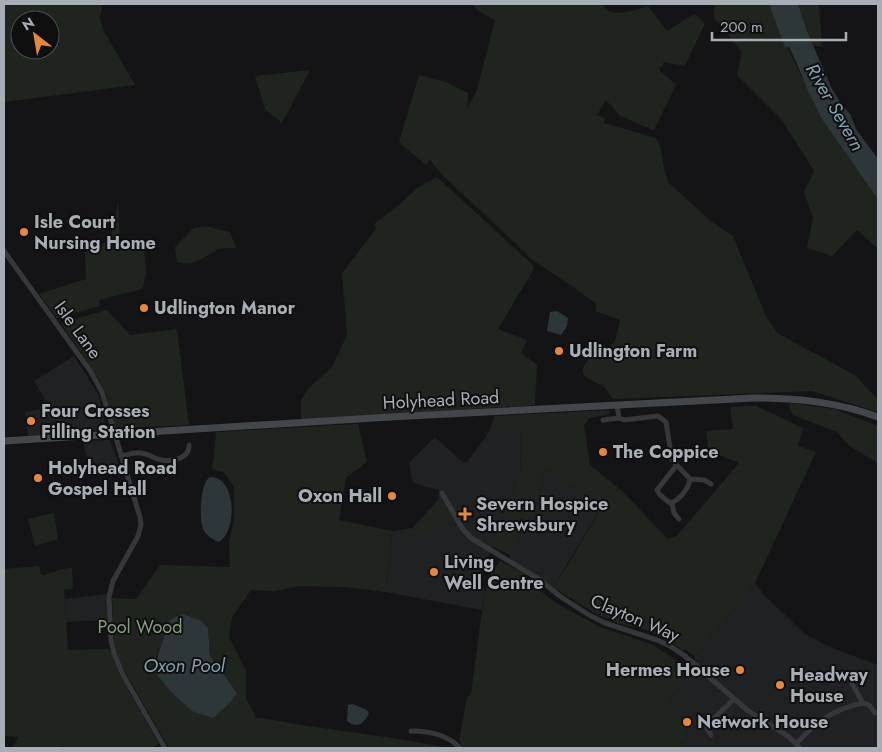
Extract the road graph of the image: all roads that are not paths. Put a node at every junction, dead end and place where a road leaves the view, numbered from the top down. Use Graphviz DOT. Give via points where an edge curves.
graph roads {
  1 [pos="4,251"];
  2 [pos="617,405"];
  3 [pos="878,417"];
  4 [pos="620,418"];
  5 [pos="603,420"];
  6 [pos="113,434"];
  7 [pos="4,441"];
  8 [pos="191,448"];
  9 [pos="121,456"];
  10 [pos="676,466"];
  11 [pos="690,479"];
  12 [pos="711,484"];
  13 [pos="442,493"];
  14 [pos="672,502"];
  15 [pos="679,519"];
  16 [pos="852,684"];
  17 [pos="734,699"];
  18 [pos="863,703"];
  19 [pos="874,713"];
  20 [pos="411,731"];
  21 [pos="712,735"];
  22 [pos="798,746"];
  23 [pos="165,748"];
  24 [pos="460,748"];
  1 -- 6 [label="street, Isle Lane" via="91,372 102,392"];
  2 -- 3 [label="main road, Holyhead Road" via="786,398 823,402"];
  2 -- 4 [label="street"];
  2 -- 6 [label="main road, Holyhead Road"];
  4 -- 5 [label="street"];
  4 -- 10 [label="street" via="656,416 664,420"];
  6 -- 7 [label="main road, Holyhead Road"];
  6 -- 9 [label="street, Isle Lane"];
  8 -- 9 [label="street" via="178,459 162,460 140,452"];
  9 -- 23 [label="street, Isle Lane" via="141,525 113,581 109,597 112,640 123,675"];
  10 -- 11 [label="street"];
  10 -- 14 [label="street" via="657,490 660,496"];
  11 -- 12 [label="street"];
  11 -- 14 [label="street" via="679,498"];
  13 -- 17 [label="street, Clayton Way" via="471,538 590,615 670,646"];
  14 -- 15 [label="street"];
  16 -- 18 [label="street"];
  17 -- 21 [label="street" via="708,724"];
  17 -- 22 [label="street, Clayton Way"];
  18 -- 19 [label="street" via="869,705"];
  18 -- 22 [label="street" via="824,717"];
  20 -- 24 [label="street" via="434,733"];
}
